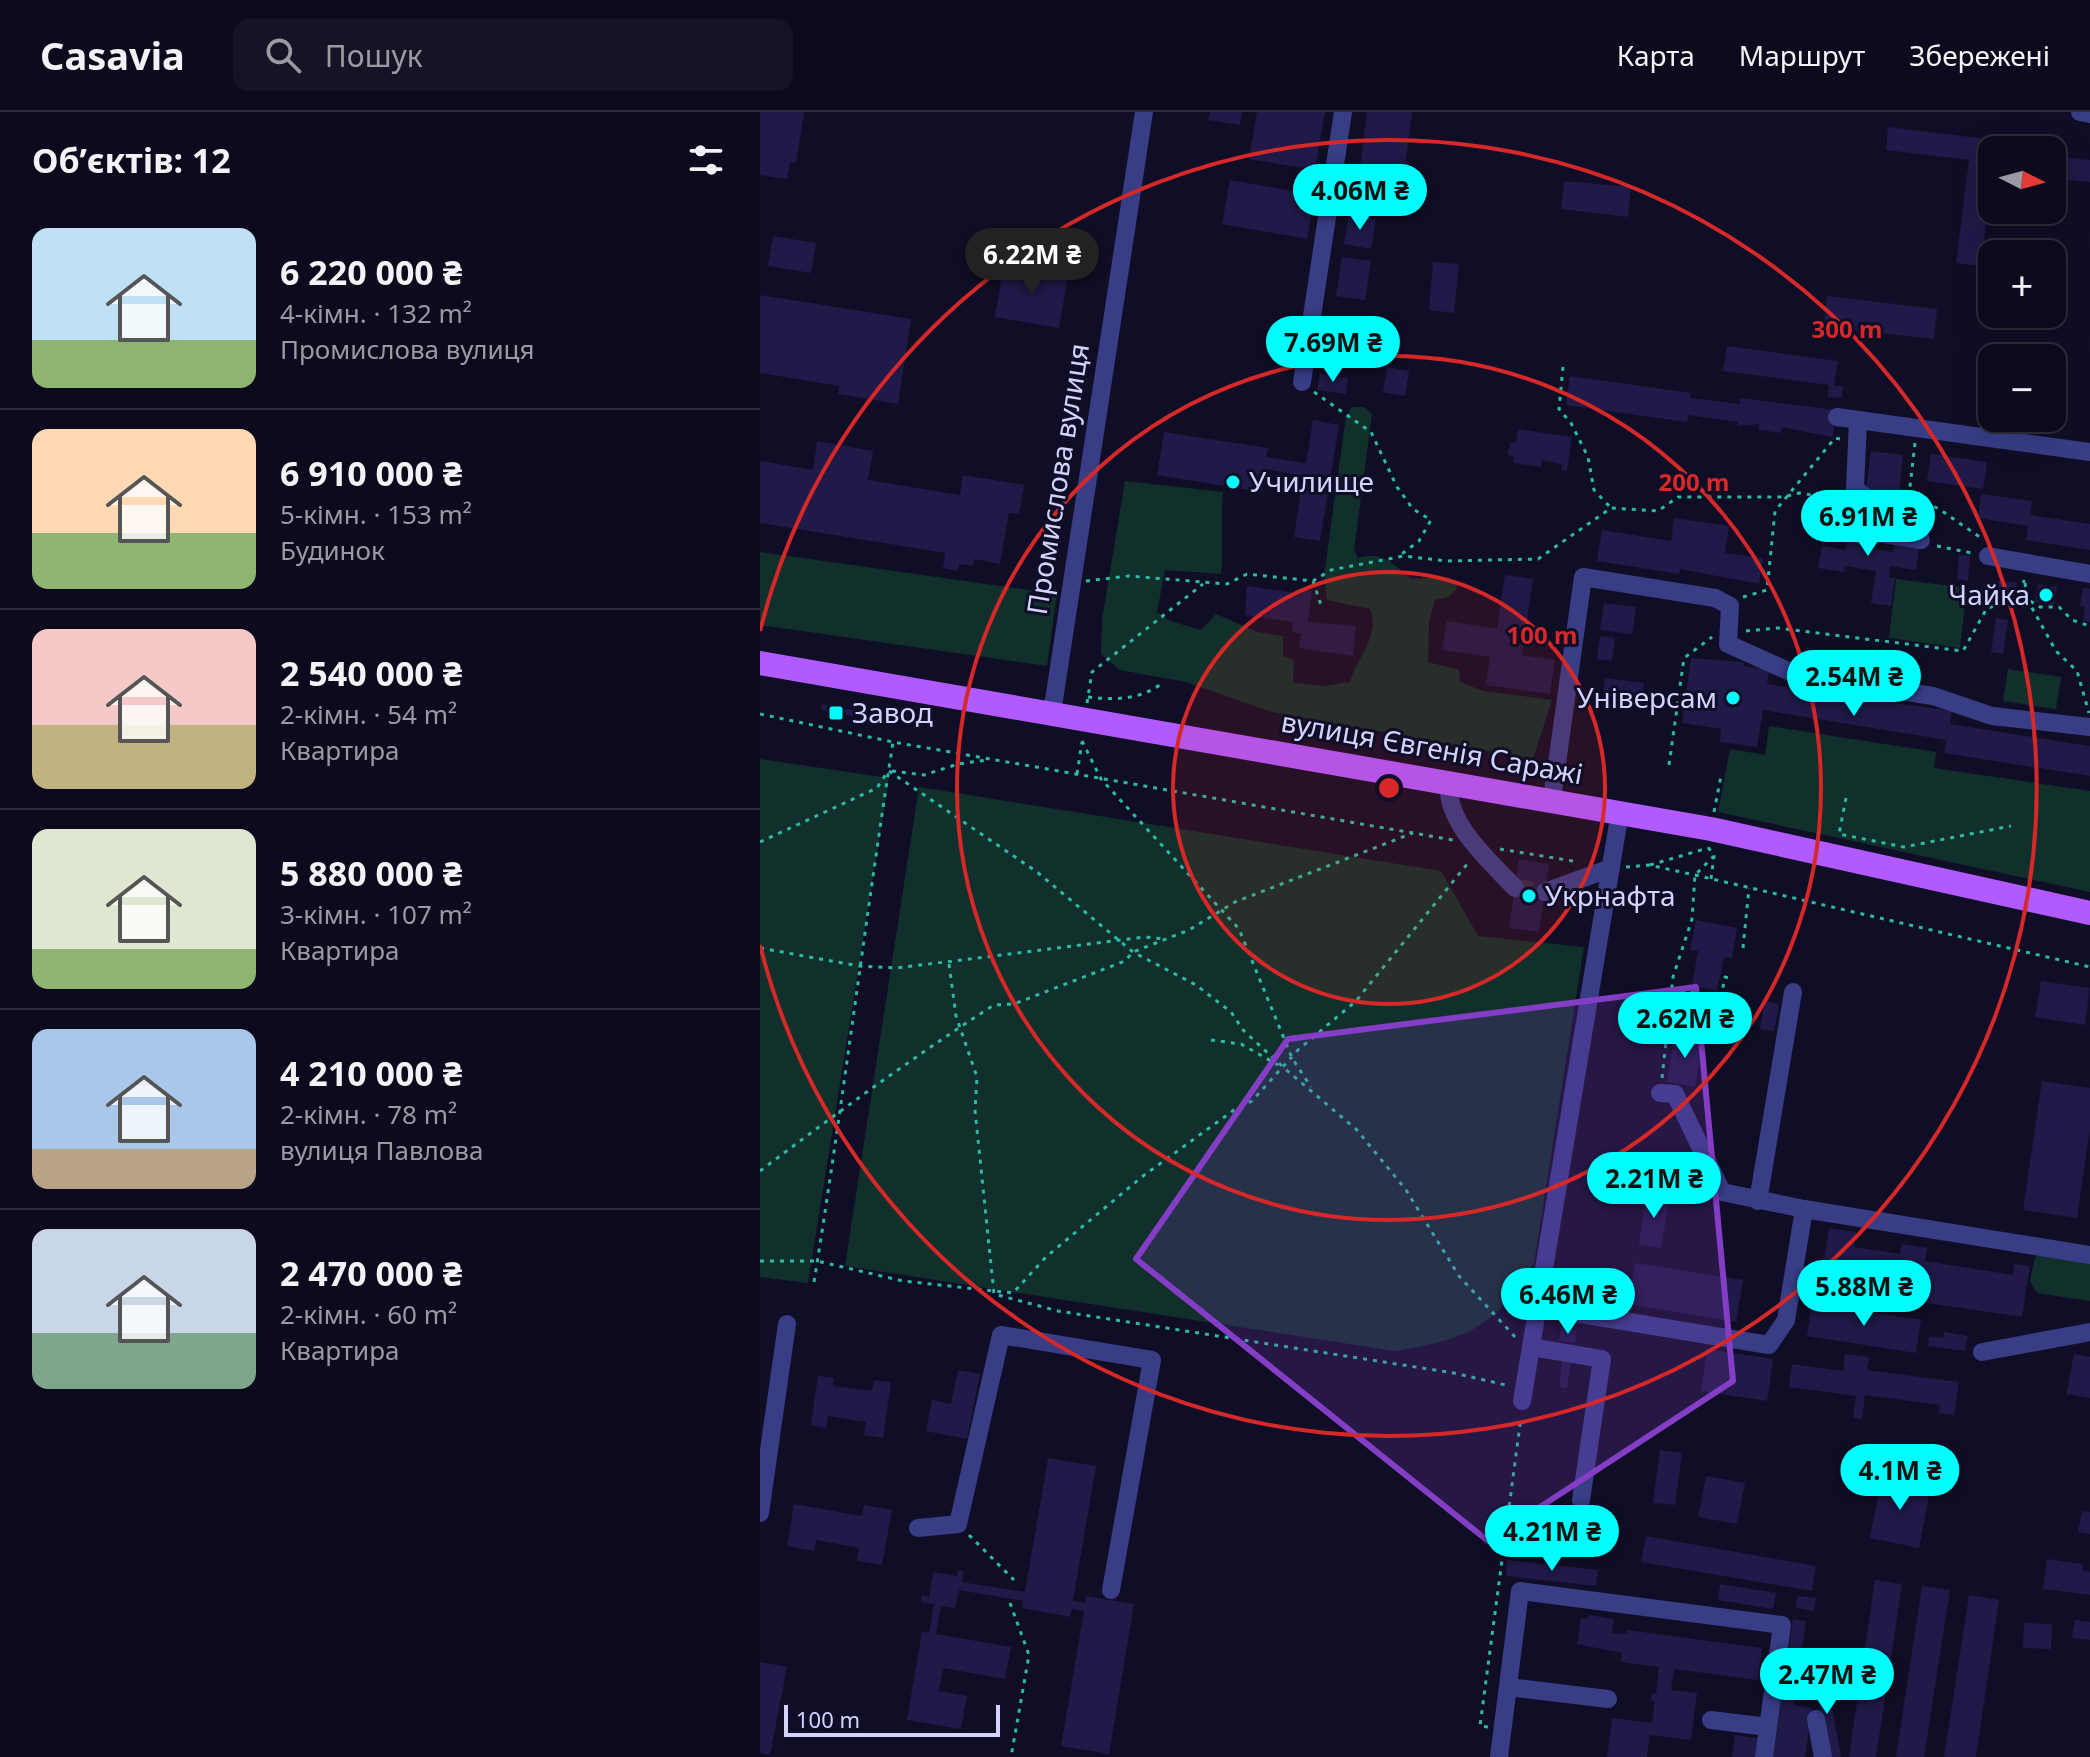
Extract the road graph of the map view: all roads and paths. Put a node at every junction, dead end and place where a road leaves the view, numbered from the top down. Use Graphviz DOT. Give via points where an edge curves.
graph roads {
  1 [pos="1144,112"];
  2 [pos="1343,112"];
  3 [pos="2080,112"];
  4 [pos="2090,114"];
  5 [pos="1563,367"];
  6 [pos="1302,382"];
  7 [pos="1837,417"];
  8 [pos="1858,420"];
  9 [pos="1917,427"];
  10 [pos="1856,440"];
  11 [pos="2090,452"];
  12 [pos="1783,497"];
  13 [pos="1876,504"];
  14 [pos="1611,508"];
  15 [pos="1921,540"];
  16 [pos="1988,556"];
  17 [pos="1396,558"];
  18 [pos="2009,562"];
  19 [pos="2029,573"];
  20 [pos="2090,574"];
  21 [pos="1313,581"];
  22 [pos="1069,582"];
  23 [pos="1205,583"];
  24 [pos="2027,599"];
  25 [pos="1322,608"];
  26 [pos="1730,612"];
  27 [pos="2090,626"];
  28 [pos="1728,636"];
  29 [pos="1707,643"];
  30 [pos="760,663"];
  31 [pos="1161,684"];
  32 [pos="1052,713"];
  33 [pos="760,714"];
  34 [pos="2090,718"];
  35 [pos="1085,719"];
  36 [pos="2090,727"];
  37 [pos="893,742"];
  38 [pos="993,760"];
  39 [pos="1669,765"];
  40 [pos="889,771"];
  41 [pos="1077,774"];
  42 [pos="1101,779"];
  43 [pos="1449,781"];
  44 [pos="1846,798"];
  45 [pos="1552,799"];
  46 [pos="1620,812"];
  47 [pos="2011,826"];
  48 [pos="1413,833"];
  49 [pos="760,842"];
  50 [pos="1474,844"];
  51 [pos="1708,848"];
  52 [pos="1714,856"];
  53 [pos="1581,862"];
  54 [pos="1649,865"];
  55 [pos="1611,868"];
  56 [pos="1695,875"];
  57 [pos="1711,879"];
  58 [pos="1515,888"];
  59 [pos="1749,888"];
  60 [pos="1545,892"];
  61 [pos="1223,909"];
  62 [pos="2090,913"];
  63 [pos="1167,939"];
  64 [pos="1120,941"];
  65 [pos="760,948"];
  66 [pos="1743,948"];
  67 [pos="1133,952"];
  68 [pos="949,964"];
  69 [pos="859,966"];
  70 [pos="2090,967"];
  71 [pos="1732,979"];
  72 [pos="1671,989"];
  73 [pos="1793,992"];
  74 [pos="960,1027"];
  75 [pos="1211,1040"];
  76 [pos="1292,1058"];
  77 [pos="1284,1068"];
  78 [pos="1313,1090"];
  79 [pos="1660,1093"];
  80 [pos="841,1114"];
  81 [pos="760,1171"];
  82 [pos="1758,1201"];
  83 [pos="1804,1209"];
  84 [pos="2090,1255"];
  85 [pos="760,1261"];
  86 [pos="817,1261"];
  87 [pos="814,1282"];
  88 [pos="994,1294"];
  89 [pos="1538,1307"];
  90 [pos="787,1324"];
  91 [pos="2090,1332"];
  92 [pos="1531,1349"];
  93 [pos="1982,1352"];
  94 [pos="1523,1395"];
  95 [pos="1581,1500"];
  96 [pos="760,1513"];
  97 [pos="958,1524"];
  98 [pos="918,1528"];
  99 [pos="1014,1580"];
  100 [pos="1111,1590"];
  101 [pos="1010,1603"];
  102 [pos="1508,1687"];
  103 [pos="1608,1699"];
  104 [pos="1816,1719"];
  105 [pos="1711,1720"];
  106 [pos="1768,1727"];
  107 [pos="1502,1730"];
  108 [pos="1011,1757"];
  109 [pos="1499,1757"];
  110 [pos="1764,1757"];
  111 [pos="1823,1757"];
  1 -- 22 [label="street, Промислова вулиця"];
  2 -- 6 [label="street"];
  3 -- 4 [label="street"];
  5 -- 14 [label="path" via="1559,409 1588,457 1594,490"];
  6 -- 17 [label="path" via="1371,432 1397,487 1413,509 1431,520 1419,541"];
  7 -- 8 [label="street"];
  8 -- 9 [label="street"];
  8 -- 10 [label="street"];
  9 -- 11 [label="street"];
  9 -- 18 [label="path" via="1909,495 1939,509"];
  10 -- 12 [label="path" via="1835,438"];
  10 -- 13 [label="street" via="1855,489"];
  12 -- 13 [label="path" via="1799,493"];
  12 -- 14 [label="path" via="1678,497 1658,511"];
  12 -- 26 [label="path" via="1775,511 1767,590 1740,598"];
  13 -- 15 [label="street" via="1871,532"];
  14 -- 17 [label="path" via="1538,559"];
  15 -- 16 [label="path"];
  16 -- 18 [label="street"];
  17 -- 21 [label="path" via="1331,570"];
  18 -- 19 [label="street"];
  18 -- 19 [label="path"];
  19 -- 20 [label="street"];
  19 -- 24 [label="path"];
  19 -- 28 [label="path" via="2022,599 1987,608 1963,651 1777,628"];
  21 -- 23 [label="path" via="1247,574 1227,584"];
  21 -- 25 [label="path"];
  22 -- 23 [label="path" via="1129,576"];
  22 -- 32 [label="street, Промислова вулиця"];
  23 -- 35 [label="path" via="1092,672"];
  24 -- 27 [label="path" via="2040,607 2059,607 2072,620"];
  24 -- 34 [label="path" via="2056,651 2077,671"];
  26 -- 28 [label="street"];
  26 -- 29 [label="path"];
  26 -- 45 [label="street" via="1730,606 1715,598 1583,577"];
  28 -- 29 [label="path"];
  28 -- 36 [label="street" via="1728,644 1797,675 1933,696 1992,716"];
  29 -- 39 [label="path" via="1684,658"];
  30 -- 32 [label="main road, вулиця Євгенія Саражі"];
  31 -- 35 [label="path" via="1147,694 1115,700"];
  32 -- 35 [label="main road, вулиця Євгенія Саражі"];
  33 -- 37 [label="path"];
  35 -- 41 [label="path"];
  35 -- 42 [label="path"];
  35 -- 43 [label="main road, вулиця Євгенія Саражі"];
  37 -- 38 [label="path"];
  37 -- 40 [label="path"];
  38 -- 40 [label="path" via="924,775"];
  38 -- 41 [label="path"];
  40 -- 49 [label="path" via="877,788"];
  40 -- 64 [label="path" via="1037,872"];
  40 -- 69 [label="path"];
  41 -- 42 [label="path"];
  42 -- 48 [label="path"];
  42 -- 61 [label="path"];
  43 -- 45 [label="main road, вулиця Євгенія Саражі"];
  43 -- 50 [label="street" via="1447,796"];
  44 -- 47 [label="path" via="1839,834 1904,847"];
  45 -- 46 [label="main road, вулиця Євгенія Саражі"];
  46 -- 55 [label="street"];
  46 -- 62 [label="main road, вулиця Євгенія Саражі"];
  48 -- 50 [label="path"];
  48 -- 61 [label="path"];
  50 -- 53 [label="path"];
  50 -- 58 [label="street"];
  50 -- 76 [label="path" via="1469,862 1356,1001"];
  51 -- 54 [label="path"];
  52 -- 57 [label="path"];
  54 -- 55 [label="path"];
  54 -- 56 [label="path"];
  55 -- 60 [label="street"];
  55 -- 89 [label="street"];
  56 -- 57 [label="path"];
  56 -- 72 [label="path" via="1692,919"];
  57 -- 59 [label="path"];
  59 -- 66 [label="path"];
  59 -- 70 [label="path"];
  61 -- 63 [label="path"];
  61 -- 76 [label="path" via="1239,929"];
  63 -- 64 [label="path"];
  63 -- 67 [label="path"];
  64 -- 67 [label="path"];
  64 -- 68 [label="path"];
  65 -- 69 [label="path"];
  67 -- 74 [label="path" via="1125,961 1014,1004 994,1005"];
  67 -- 77 [label="path" via="1196,985 1231,1012"];
  68 -- 69 [label="path"];
  68 -- 74 [label="path"];
  69 -- 80 [label="path"];
  71 -- 72 [label="path" via="1725,977 1721,997"];
  72 -- 79 [label="path"];
  73 -- 82 [label="street"];
  74 -- 80 [label="path" via="875,1083"];
  74 -- 88 [label="path" via="977,1077 977,1136"];
  75 -- 77 [label="path" via="1241,1044"];
  76 -- 77 [label="path"];
  76 -- 78 [label="path"];
  77 -- 78 [label="path"];
  77 -- 88 [label="path" via="1252,1101 1121,1194 1046,1257 1013,1293"];
  78 -- 92 [label="path" via="1357,1130 1406,1190 1482,1305"];
  79 -- 82 [label="street" via="1675,1094 1722,1192"];
  80 -- 81 [label="path"];
  80 -- 86 [label="path"];
  82 -- 83 [label="street"];
  83 -- 84 [label="street"];
  83 -- 89 [label="street" via="1786,1320 1769,1345"];
  85 -- 86 [label="path"];
  86 -- 87 [label="path"];
  86 -- 88 [label="path" via="877,1277"];
  88 -- 94 [label="path" via="1058,1311 1454,1373"];
  89 -- 92 [label="street"];
  90 -- 96 [label="street"];
  91 -- 93 [label="street"];
  92 -- 94 [label="street"];
  92 -- 95 [label="street" via="1602,1359"];
  94 -- 107 [label="path" via="1480,1726"];
  97 -- 98 [label="street"];
  97 -- 99 [label="path"];
  97 -- 100 [label="street" via="1001,1335 1152,1360"];
  101 -- 108 [label="path" via="1029,1655"];
  102 -- 103 [label="street"];
  102 -- 106 [label="street" via="1520,1591 1782,1625"];
  102 -- 107 [label="street"];
  104 -- 111 [label="street"];
  105 -- 106 [label="street"];
  106 -- 110 [label="street"];
  107 -- 109 [label="street"];
}
